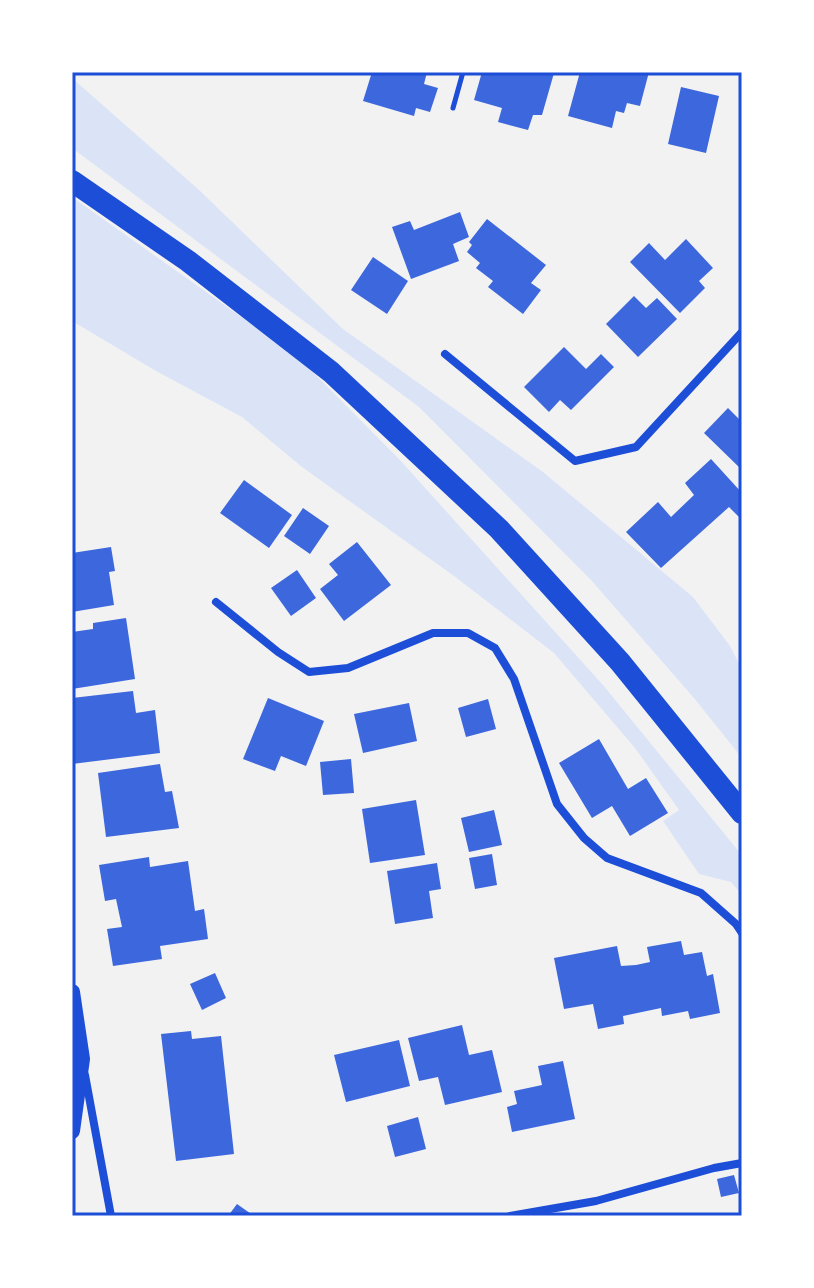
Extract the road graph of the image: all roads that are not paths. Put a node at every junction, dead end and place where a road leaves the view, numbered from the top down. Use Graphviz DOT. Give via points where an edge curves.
graph roads {
  1 [pos="72,181"];
  2 [pos="742,332"];
  3 [pos="445,354"];
  4 [pos="216,602"];
  5 [pos="742,813"];
  6 [pos="742,933"];
  7 [pos="72,992"];
  8 [pos="82,1059"];
  9 [pos="72,1131"];
  10 [pos="742,1163"];
  11 [pos="111,1216"];
  12 [pos="510,1216"];
  1 -- 5 [label="highway" via="188,261 331,372 499,529 620,662"];
  2 -- 3 [label="street" via="636,447 575,461"];
  4 -- 6 [label="street" via="309,672 348,668 433,633 468,633 495,648 514,679 557,804 584,838 607,858 701,893"];
  7 -- 8 [label="main road"];
  8 -- 9 [label="main road"];
  8 -- 11 [label="street"];
  10 -- 12 [label="street" via="596,1201"];
}
